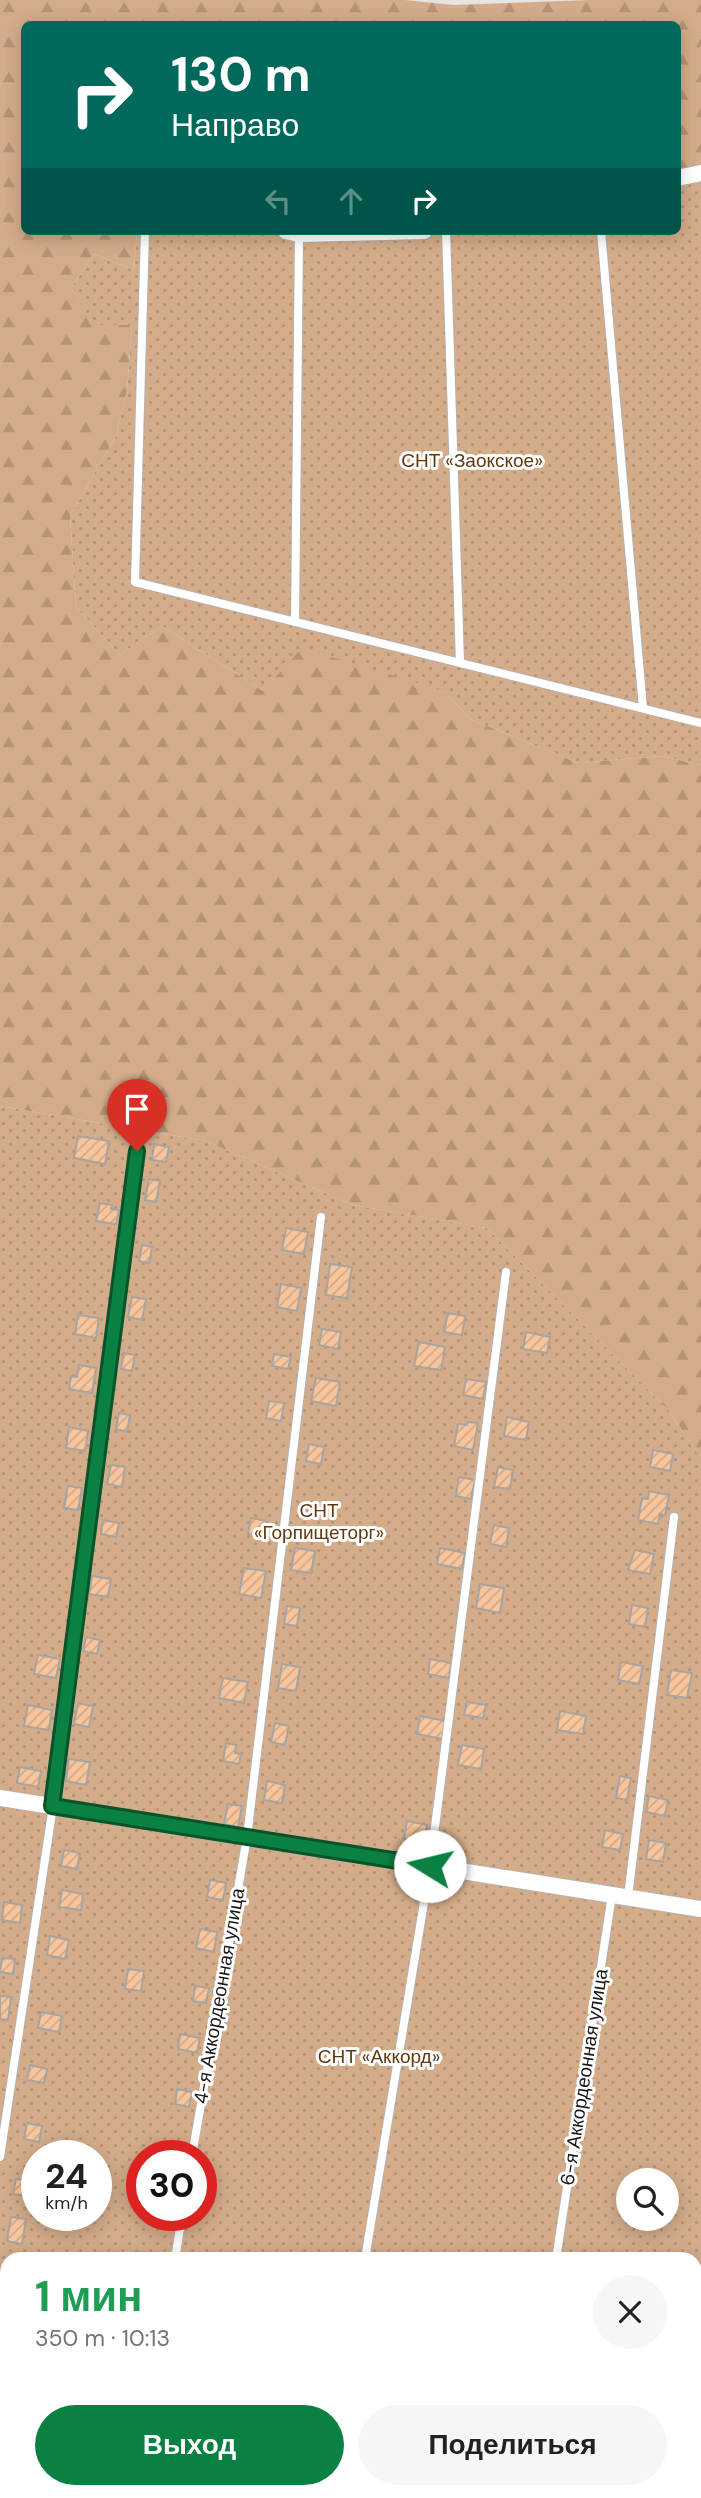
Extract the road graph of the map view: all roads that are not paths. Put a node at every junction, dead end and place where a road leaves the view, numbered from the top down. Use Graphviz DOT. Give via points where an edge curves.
graph roads {
  1 [pos="701,173"];
  2 [pos="681,177"];
  3 [pos="145,235"];
  4 [pos="293,235"];
  5 [pos="446,235"];
  6 [pos="601,235"];
  7 [pos="295,622"];
  8 [pos="460,663"];
  9 [pos="643,708"];
  10 [pos="701,723"];
  11 [pos="137,1151"];
  12 [pos="321,1217"];
  13 [pos="506,1272"];
  14 [pos="674,1517"];
  15 [pos="0,1798"];
  16 [pos="52,1806"];
  17 [pos="247,1837"];
  18 [pos="430,1866"];
  19 [pos="620,1896"];
  20 [pos="701,1909"];
  21 [pos="195,2140"];
  22 [pos="0,2157"];
  23 [pos="180,2231"];
  24 [pos="176,2252"];
  25 [pos="366,2252"];
  26 [pos="557,2252"];
  1 -- 2 [label="street"];
  3 -- 7 [label="lane" via="135,582"];
  4 -- 7 [label="lane"];
  5 -- 8 [label="lane"];
  6 -- 9 [label="lane"];
  7 -- 8 [label="lane"];
  8 -- 9 [label="lane"];
  9 -- 10 [label="lane"];
  11 -- 16 [label="lane"];
  12 -- 17 [label="lane, 4-я Аккордеонная улица"];
  13 -- 18 [label="lane"];
  14 -- 19 [label="lane, 6-я Аккордеонная улица"];
  15 -- 16 [label="street"];
  16 -- 17 [label="street"];
  16 -- 22 [label="lane"];
  17 -- 18 [label="street"];
  17 -- 21 [label="lane, 4-я Аккордеонная улица"];
  18 -- 19 [label="street"];
  18 -- 25 [label="lane"];
  19 -- 20 [label="street"];
  19 -- 26 [label="lane, 6-я Аккордеонная улица"];
  23 -- 24 [label="lane"];
}
